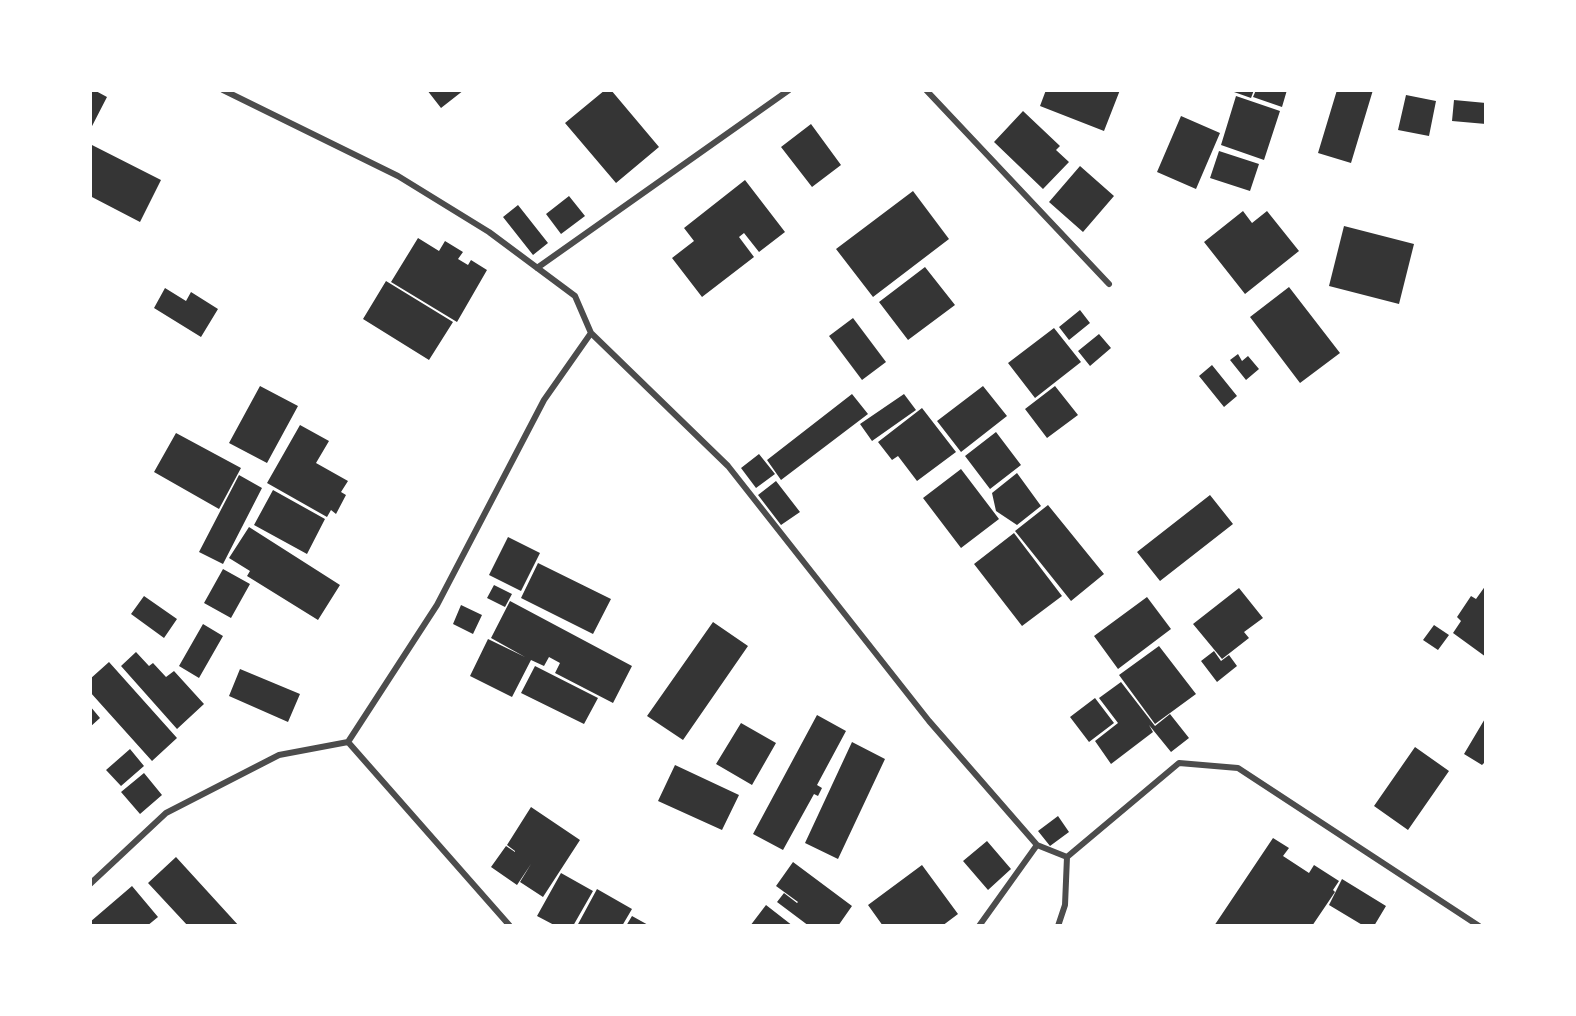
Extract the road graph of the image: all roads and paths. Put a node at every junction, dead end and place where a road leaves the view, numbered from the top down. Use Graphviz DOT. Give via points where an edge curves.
graph roads {
  1 [pos="223,90"];
  2 [pos="789,90"];
  3 [pos="926,90"];
  4 [pos="537,268"];
  5 [pos="1109,284"];
  6 [pos="591,333"];
  7 [pos="348,742"];
  8 [pos="1037,845"];
  9 [pos="1067,857"];
  10 [pos="90,884"];
  11 [pos="510,926"];
  12 [pos="979,926"];
  13 [pos="1058,926"];
  14 [pos="1479,926"];
  1 -- 4 [label="street" via="398,176 489,232"];
  2 -- 4 [label="street"];
  3 -- 5 [label="street"];
  4 -- 6 [label="street" via="575,296"];
  6 -- 7 [label="street" via="544,400 437,605"];
  6 -- 8 [label="street" via="728,466 929,721"];
  7 -- 10 [label="street" via="279,755 166,813"];
  7 -- 11 [label="street"];
  8 -- 9 [label="street"];
  8 -- 12 [label="street"];
  9 -- 13 [label="street" via="1065,905"];
  9 -- 14 [label="street" via="1179,763 1238,768"];
}
